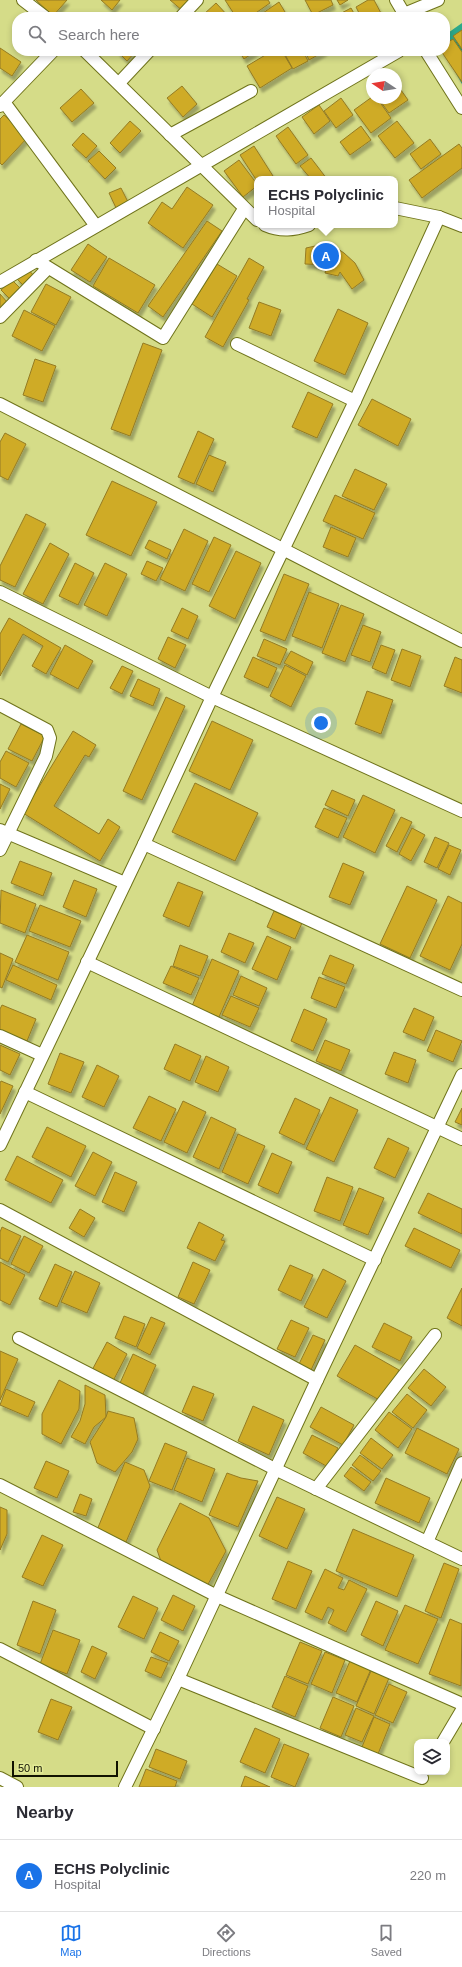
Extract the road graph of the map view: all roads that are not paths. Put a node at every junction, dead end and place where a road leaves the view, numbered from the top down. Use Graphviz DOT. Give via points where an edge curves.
graph roads {
  1 [pos="23,0"];
  2 [pos="197,0"];
  3 [pos="396,0"];
  4 [pos="438,0"];
  5 [pos="39,12"];
  6 [pos="186,12"];
  7 [pos="403,12"];
  8 [pos="412,12"];
  9 [pos="48,56"];
  10 [pos="90,56"];
  11 [pos="144,56"];
  12 [pos="390,56"];
  13 [pos="429,56"];
  14 [pos="118,83"];
  15 [pos="252,91"];
  16 [pos="2,104"];
  17 [pos="462,108"];
  18 [pos="170,135"];
  19 [pos="200,166"];
  20 [pos="244,209"];
  21 [pos="398,209"];
  22 [pos="254,217"];
  23 [pos="439,217"];
  24 [pos="96,226"];
  25 [pos="462,226"];
  26 [pos="272,228"];
  27 [pos="302,228"];
  28 [pos="36,260"];
  29 [pos="48,268"];
  30 [pos="0,282"];
  31 [pos="0,317"];
  32 [pos="237,344"];
  33 [pos="355,401"];
  34 [pos="0,404"];
  35 [pos="284,549"];
  36 [pos="0,592"];
  37 [pos="462,641"];
  38 [pos="212,698"];
  39 [pos="0,705"];
  40 [pos="462,811"];
  41 [pos="4,832"];
  42 [pos="144,844"];
  43 [pos="0,850"];
  44 [pos="125,883"];
  45 [pos="87,962"];
  46 [pos="462,990"];
  47 [pos="0,1036"];
  48 [pos="42,1055"];
  49 [pos="462,1075"];
  50 [pos="25,1092"];
  51 [pos="439,1126"];
  52 [pos="462,1139"];
  53 [pos="0,1144"];
  54 [pos="0,1210"];
  55 [pos="375,1260"];
  56 [pos="435,1335"];
  57 [pos="19,1338"];
  58 [pos="317,1380"];
  59 [pos="462,1463"];
  60 [pos="275,1469"];
  61 [pos="0,1485"];
  62 [pos="316,1489"];
  63 [pos="427,1542"];
  64 [pos="462,1559"];
  65 [pos="217,1596"];
  66 [pos="0,1649"];
  67 [pos="178,1679"];
  68 [pos="462,1704"];
  69 [pos="462,1710"];
  70 [pos="154,1729"];
  71 [pos="445,1739"];
  72 [pos="0,1778"];
  73 [pos="421,1779"];
  74 [pos="17,1787"];
  75 [pos="125,1787"];
  1 -- 5 [label="street"];
  2 -- 6 [label="street"];
  3 -- 7 [label="street"];
  4 -- 8 [label="street"];
  9 -- 16 [label="street"];
  10 -- 14 [label="street"];
  11 -- 14 [label="street"];
  12 -- 19 [label="street"];
  13 -- 17 [label="street"];
  14 -- 18 [label="street"];
  15 -- 18 [label="street"];
  16 -- 24 [label="street"];
  18 -- 19 [label="street"];
  19 -- 20 [label="street"];
  19 -- 24 [label="street"];
  20 -- 22 [label="street"];
  20 -- 29 [label="street" via="163,338"];
  21 -- 23 [label="street"];
  23 -- 25 [label="street"];
  23 -- 33 [label="street"];
  24 -- 28 [label="street"];
  26 -- 27 [label="street" via="293,231"];
  28 -- 29 [label="street"];
  28 -- 30 [label="street"];
  29 -- 31 [label="street"];
  32 -- 33 [label="street"];
  33 -- 35 [label="street"];
  34 -- 35 [label="street"];
  35 -- 37 [label="street"];
  35 -- 38 [label="street"];
  36 -- 38 [label="street"];
  38 -- 40 [label="street"];
  38 -- 42 [label="street"];
  39 -- 41 [label="street" via="47,730 50,738 46,756"];
  41 -- 43 [label="street"];
  41 -- 44 [label="street"];
  42 -- 44 [label="street"];
  42 -- 46 [label="street"];
  44 -- 45 [label="street"];
  45 -- 48 [label="street"];
  45 -- 51 [label="street"];
  47 -- 48 [label="street"];
  48 -- 50 [label="street"];
  49 -- 51 [label="street"];
  50 -- 53 [label="street"];
  50 -- 55 [label="street"];
  51 -- 52 [label="street"];
  51 -- 55 [label="street"];
  54 -- 58 [label="street"];
  55 -- 58 [label="street"];
  56 -- 62 [label="street"];
  57 -- 60 [label="street"];
  58 -- 60 [label="street"];
  59 -- 63 [label="street"];
  60 -- 62 [label="street"];
  60 -- 65 [label="street"];
  61 -- 65 [label="street"];
  62 -- 63 [label="street"];
  63 -- 64 [label="street"];
  65 -- 67 [label="street"];
  65 -- 68 [label="street"];
  66 -- 70 [label="street"];
  67 -- 70 [label="street"];
  67 -- 73 [label="street"];
  69 -- 71 [label="street"];
  70 -- 75 [label="street"];
  72 -- 74 [label="street"];
}
